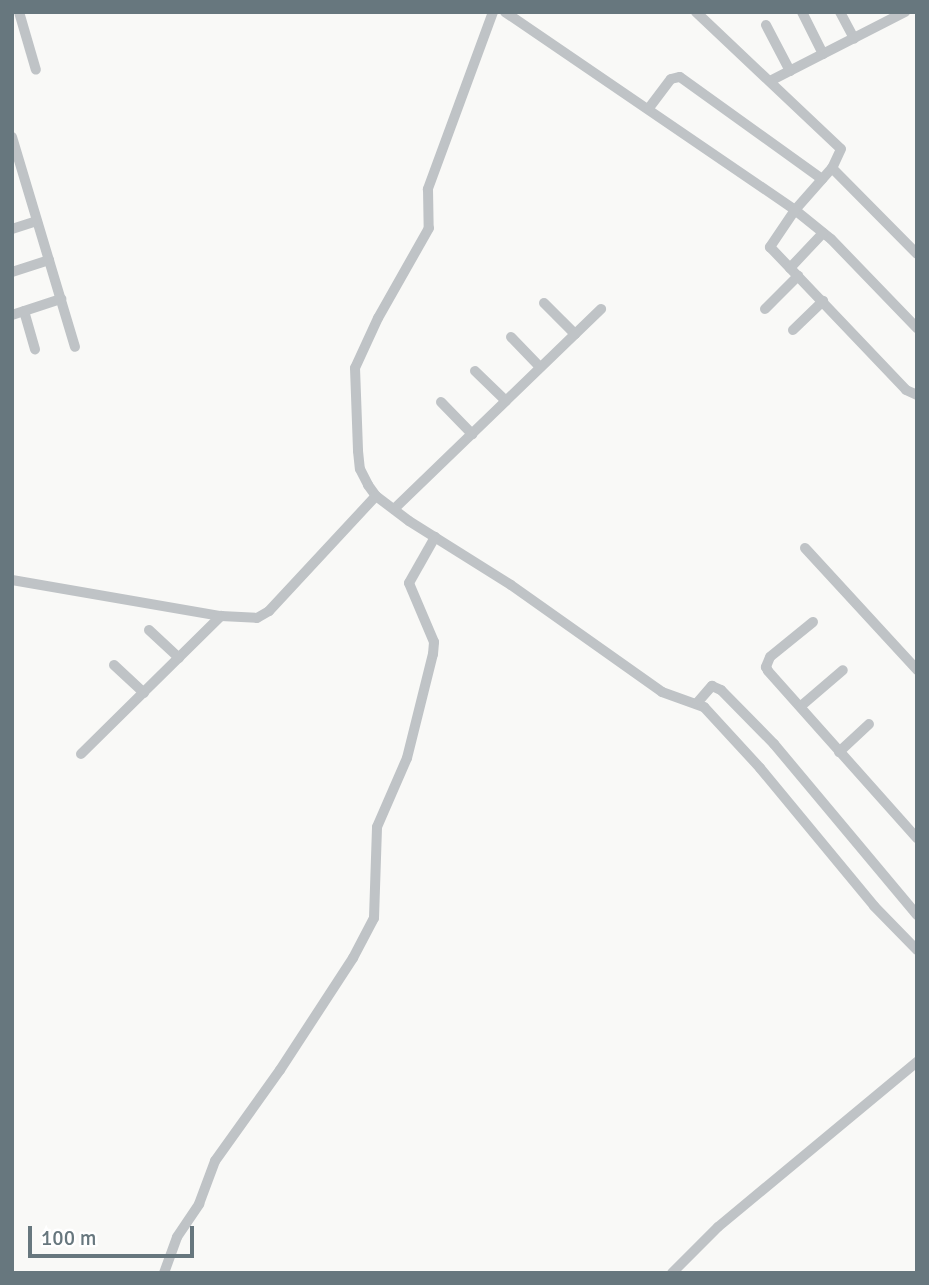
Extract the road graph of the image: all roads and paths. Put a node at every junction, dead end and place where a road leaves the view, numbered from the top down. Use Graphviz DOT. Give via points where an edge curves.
graph roads {
  1 [pos="19,12"];
  2 [pos="493,12"];
  3 [pos="505,12"];
  4 [pos="696,12"];
  5 [pos="802,12"];
  6 [pos="840,12"];
  7 [pos="905,12"];
  8 [pos="881,18"];
  9 [pos="766,25"];
  10 [pos="854,38"];
  11 [pos="823,54"];
  12 [pos="36,70"];
  13 [pos="790,71"];
  14 [pos="770,81"];
  15 [pos="649,108"];
  16 [pos="12,138"];
  17 [pos="832,168"];
  18 [pos="25,178"];
  19 [pos="822,179"];
  20 [pos="12,182"];
  21 [pos="795,209"];
  22 [pos="37,221"];
  23 [pos="12,229"];
  24 [pos="823,233"];
  25 [pos="917,254"];
  26 [pos="49,260"];
  27 [pos="12,272"];
  28 [pos="794,272"];
  29 [pos="61,299"];
  30 [pos="823,301"];
  31 [pos="544,303"];
  32 [pos="601,309"];
  33 [pos="765,309"];
  34 [pos="24,311"];
  35 [pos="12,315"];
  36 [pos="917,328"];
  37 [pos="793,331"];
  38 [pos="575,334"];
  39 [pos="511,337"];
  40 [pos="75,347"];
  41 [pos="35,349"];
  42 [pos="541,367"];
  43 [pos="475,371"];
  44 [pos="917,395"];
  45 [pos="506,401"];
  46 [pos="441,402"];
  47 [pos="472,434"];
  48 [pos="376,496"];
  49 [pos="394,509"];
  50 [pos="435,537"];
  51 [pos="805,548"];
  52 [pos="12,580"];
  53 [pos="221,616"];
  54 [pos="813,622"];
  55 [pos="149,630"];
  56 [pos="179,659"];
  57 [pos="114,665"];
  58 [pos="843,670"];
  59 [pos="917,670"];
  60 [pos="144,693"];
  61 [pos="697,703"];
  62 [pos="801,706"];
  63 [pos="869,724"];
  64 [pos="839,752"];
  65 [pos="81,754"];
  66 [pos="917,838"];
  67 [pos="917,915"];
  68 [pos="917,950"];
  69 [pos="917,1062"];
  70 [pos="164,1273"];
  71 [pos="672,1273"];
  1 -- 12 [label="street"];
  2 -- 48 [label="street" via="428,189 429,228 355,368 360,469"];
  3 -- 15 [label="street"];
  4 -- 14 [label="street"];
  5 -- 11 [label="street"];
  6 -- 10 [label="street"];
  7 -- 8 [label="street"];
  8 -- 10 [label="street"];
  9 -- 13 [label="street"];
  10 -- 11 [label="street"];
  11 -- 13 [label="street"];
  13 -- 14 [label="street"];
  14 -- 17 [label="street" via="841,149"];
  15 -- 19 [label="street" via="671,79 680,77"];
  15 -- 21 [label="street"];
  16 -- 18 [label="street"];
  17 -- 19 [label="street"];
  17 -- 25 [label="street"];
  18 -- 20 [label="street"];
  18 -- 22 [label="street"];
  19 -- 21 [label="street"];
  21 -- 24 [label="street"];
  21 -- 28 [label="street" via="770,247"];
  22 -- 23 [label="street"];
  22 -- 26 [label="street"];
  24 -- 28 [label="street"];
  24 -- 36 [label="street"];
  26 -- 27 [label="street"];
  26 -- 29 [label="street"];
  28 -- 30 [label="street"];
  28 -- 33 [label="street"];
  29 -- 34 [label="street"];
  29 -- 40 [label="street"];
  30 -- 37 [label="street"];
  30 -- 44 [label="street" via="906,390"];
  31 -- 38 [label="street"];
  32 -- 38 [label="street"];
  34 -- 35 [label="street"];
  34 -- 41 [label="street"];
  38 -- 42 [label="street"];
  39 -- 42 [label="street"];
  42 -- 45 [label="street"];
  43 -- 45 [label="street"];
  45 -- 47 [label="street"];
  46 -- 47 [label="street"];
  47 -- 49 [label="street"];
  48 -- 49 [label="street"];
  48 -- 53 [label="street" via="269,611 257,618"];
  49 -- 50 [label="street"];
  50 -- 61 [label="street" via="662,692"];
  50 -- 70 [label="street" via="409,583 431,635 433,654 407,758 377,827 373,918 353,958 215,1161"];
  51 -- 59 [label="street"];
  52 -- 53 [label="street"];
  53 -- 56 [label="street"];
  54 -- 62 [label="street" via="770,657 766,667"];
  55 -- 56 [label="street"];
  56 -- 60 [label="street"];
  57 -- 60 [label="street"];
  58 -- 62 [label="street"];
  60 -- 65 [label="street"];
  61 -- 67 [label="street" via="712,686 721,690 774,744"];
  61 -- 68 [label="street" via="760,768 874,906"];
  62 -- 64 [label="street"];
  63 -- 64 [label="street"];
  64 -- 66 [label="street"];
  69 -- 71 [label="street" via="718,1227"];
}
